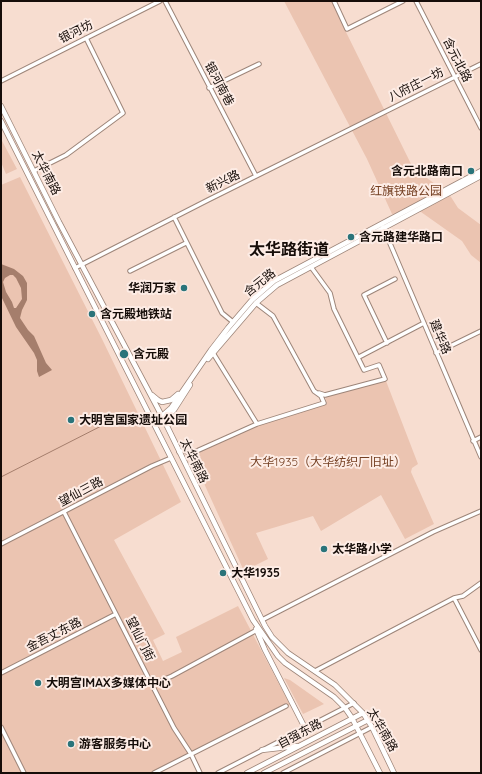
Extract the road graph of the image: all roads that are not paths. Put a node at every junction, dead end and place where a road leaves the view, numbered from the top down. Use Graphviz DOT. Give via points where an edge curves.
graph roads {
  1 [pos="160,1"];
  2 [pos="166,1"];
  3 [pos="334,1"];
  4 [pos="403,1"];
  5 [pos="416,1"];
  6 [pos="86,38"];
  7 [pos="259,64"];
  8 [pos="481,64"];
  9 [pos="454,77"];
  10 [pos="1,81"];
  11 [pos="209,88"];
  12 [pos="1,106"];
  13 [pos="380,114"];
  14 [pos="1,121"];
  15 [pos="481,128"];
  16 [pos="34,171"];
  17 [pos="481,171"];
  18 [pos="256,176"];
  19 [pos="481,176"];
  20 [pos="174,217"];
  21 [pos="382,226"];
  22 [pos="186,243"];
  23 [pos="82,264"];
  24 [pos="311,267"];
  25 [pos="75,268"];
  26 [pos="130,271"];
  27 [pos="395,280"];
  28 [pos="256,303"];
  29 [pos="233,322"];
  30 [pos="424,323"];
  31 [pos="481,331"];
  32 [pos="387,343"];
  33 [pos="213,353"];
  34 [pos="436,353"];
  35 [pos="359,357"];
  36 [pos="185,387"];
  37 [pos="314,391"];
  38 [pos="149,392"];
  39 [pos="163,418"];
  40 [pos="153,423"];
  41 [pos="257,424"];
  42 [pos="481,437"];
  43 [pos="474,441"];
  44 [pos="179,452"];
  45 [pos="481,457"];
  46 [pos="171,458"];
  47 [pos="481,511"];
  48 [pos="64,512"];
  49 [pos="1,544"];
  50 [pos="481,583"];
  51 [pos="454,598"];
  52 [pos="116,614"];
  53 [pos="253,620"];
  54 [pos="262,620"];
  55 [pos="257,630"];
  56 [pos="481,650"];
  57 [pos="315,671"];
  58 [pos="1,673"];
  59 [pos="152,684"];
  60 [pos="354,703"];
  61 [pos="286,706"];
  62 [pos="345,708"];
  63 [pos="363,713"];
  64 [pos="352,718"];
  65 [pos="368,720"];
  66 [pos="357,726"];
  67 [pos="1,727"];
  68 [pos="372,727"];
  69 [pos="305,728"];
  70 [pos="360,733"];
  71 [pos="301,745"];
  72 [pos="262,750"];
  73 [pos="191,754"];
  74 [pos="24,773"];
  75 [pos="154,773"];
  76 [pos="200,773"];
  77 [pos="218,773"];
  78 [pos="247,773"];
  79 [pos="264,773"];
  80 [pos="282,773"];
  81 [pos="380,773"];
  82 [pos="394,773"];
  1 -- 6 [label="street, 银河坊"];
  2 -- 11 [label="street, 银河南巷"];
  3 -- 4 [label="street" via="347,30"];
  5 -- 9 [label="street, 含元北路"];
  6 -- 10 [label="street, 银河坊"];
  6 -- 16 [label="street" via="123,113 66,155"];
  7 -- 11 [label="street"];
  8 -- 9 [label="street, 八府庄一坊"];
  9 -- 13 [label="street, 八府庄一坊"];
  9 -- 15 [label="street, 含元北路"];
  11 -- 18 [label="street, 银河南巷"];
  12 -- 16 [label="main road, 太华南路"];
  13 -- 18 [label="street, 新兴路"];
  14 -- 25 [label="main road, 太华南路"];
  16 -- 23 [label="main road, 太华南路"];
  17 -- 21 [label="main road, 含元路"];
  18 -- 20 [label="street, 新兴路"];
  19 -- 21 [label="main road, 含元路"];
  20 -- 22 [label="street"];
  20 -- 23 [label="street, 新兴路"];
  21 -- 24 [label="main road, 含元路"];
  21 -- 29 [label="main road, 含元路" via="274,281 252,300"];
  21 -- 30 [label="street, 建华路"];
  22 -- 26 [label="street"];
  22 -- 29 [label="street" via="222,313"];
  23 -- 25 [label="street, 新兴路"];
  23 -- 38 [label="main road, 太华南路"];
  24 -- 28 [label="main road, 含元路" via="277,285"];
  24 -- 35 [label="street" via="330,293 334,309"];
  25 -- 40 [label="main road, 太华南路"];
  27 -- 32 [label="street" via="364,295"];
  28 -- 33 [label="main road, 含元路"];
  28 -- 37 [label="street" via="273,316"];
  29 -- 36 [label="main road, 含元路"];
  30 -- 32 [label="street"];
  30 -- 34 [label="street, 建华路"];
  31 -- 34 [label="street"];
  32 -- 35 [label="street"];
  33 -- 39 [label="main road, 含元路" via="174,410"];
  33 -- 41 [label="street"];
  34 -- 43 [label="street, 建华路"];
  35 -- 37 [label="street" via="364,370 379,365 385,379 325,395"];
  36 -- 38 [label="main road" via="167,402 158,400"];
  36 -- 39 [label="main road, 含元路"];
  37 -- 41 [label="street" via="324,403"];
  38 -- 39 [label="main road, 太华南路"];
  39 -- 40 [label="main road, 含元路"];
  39 -- 44 [label="main road, 太华南路"];
  40 -- 46 [label="main road, 太华南路"];
  41 -- 44 [label="street" via="190,454 184,450"];
  42 -- 43 [label="street"];
  43 -- 45 [label="street, 建华路"];
  44 -- 54 [label="main road, 太华南路"];
  46 -- 48 [label="street, 望仙三路"];
  46 -- 53 [label="main road, 太华南路"];
  47 -- 54 [label="street" via="433,532"];
  48 -- 49 [label="street, 望仙三路"];
  48 -- 52 [label="street, 望仙门街"];
  50 -- 51 [label="street" via="463,596"];
  51 -- 56 [label="street"];
  51 -- 57 [label="street"];
  52 -- 58 [label="street, 金吾丈东路"];
  52 -- 59 [label="street, 望仙门街"];
  53 -- 55 [label="main road"];
  53 -- 62 [label="main road, 太华南路" via="281,659 334,697"];
  54 -- 57 [label="main road, 太华南路" via="281,647"];
  55 -- 59 [label="street" via="172,676"];
  55 -- 69 [label="main road"];
  57 -- 60 [label="main road, 太华南路"];
  59 -- 73 [label="street, 望仙门街" via="174,728"];
  60 -- 62 [label="street"];
  60 -- 63 [label="main road, 太华南路"];
  61 -- 73 [label="street"];
  62 -- 64 [label="main road, 太华南路"];
  62 -- 69 [label="street"];
  63 -- 64 [label="main road, 自强东路"];
  63 -- 65 [label="main road, 太华南路"];
  64 -- 66 [label="main road, 太华南路"];
  64 -- 71 [label="main road, 自强东路"];
  65 -- 66 [label="main road, 自强东路"];
  65 -- 68 [label="main road, 太华南路"];
  66 -- 70 [label="main road, 太华南路"];
  66 -- 79 [label="main road, 自强东路"];
  67 -- 74 [label="street"];
  68 -- 70 [label="street"];
  68 -- 82 [label="main road, 太华南路"];
  69 -- 72 [label="street"];
  70 -- 80 [label="street"];
  70 -- 81 [label="main road, 太华南路"];
  71 -- 72 [label="main road"];
  71 -- 78 [label="main road, 自强东路"];
  72 -- 77 [label="street"];
  73 -- 75 [label="street"];
  73 -- 76 [label="street, 望仙门街"];
}
